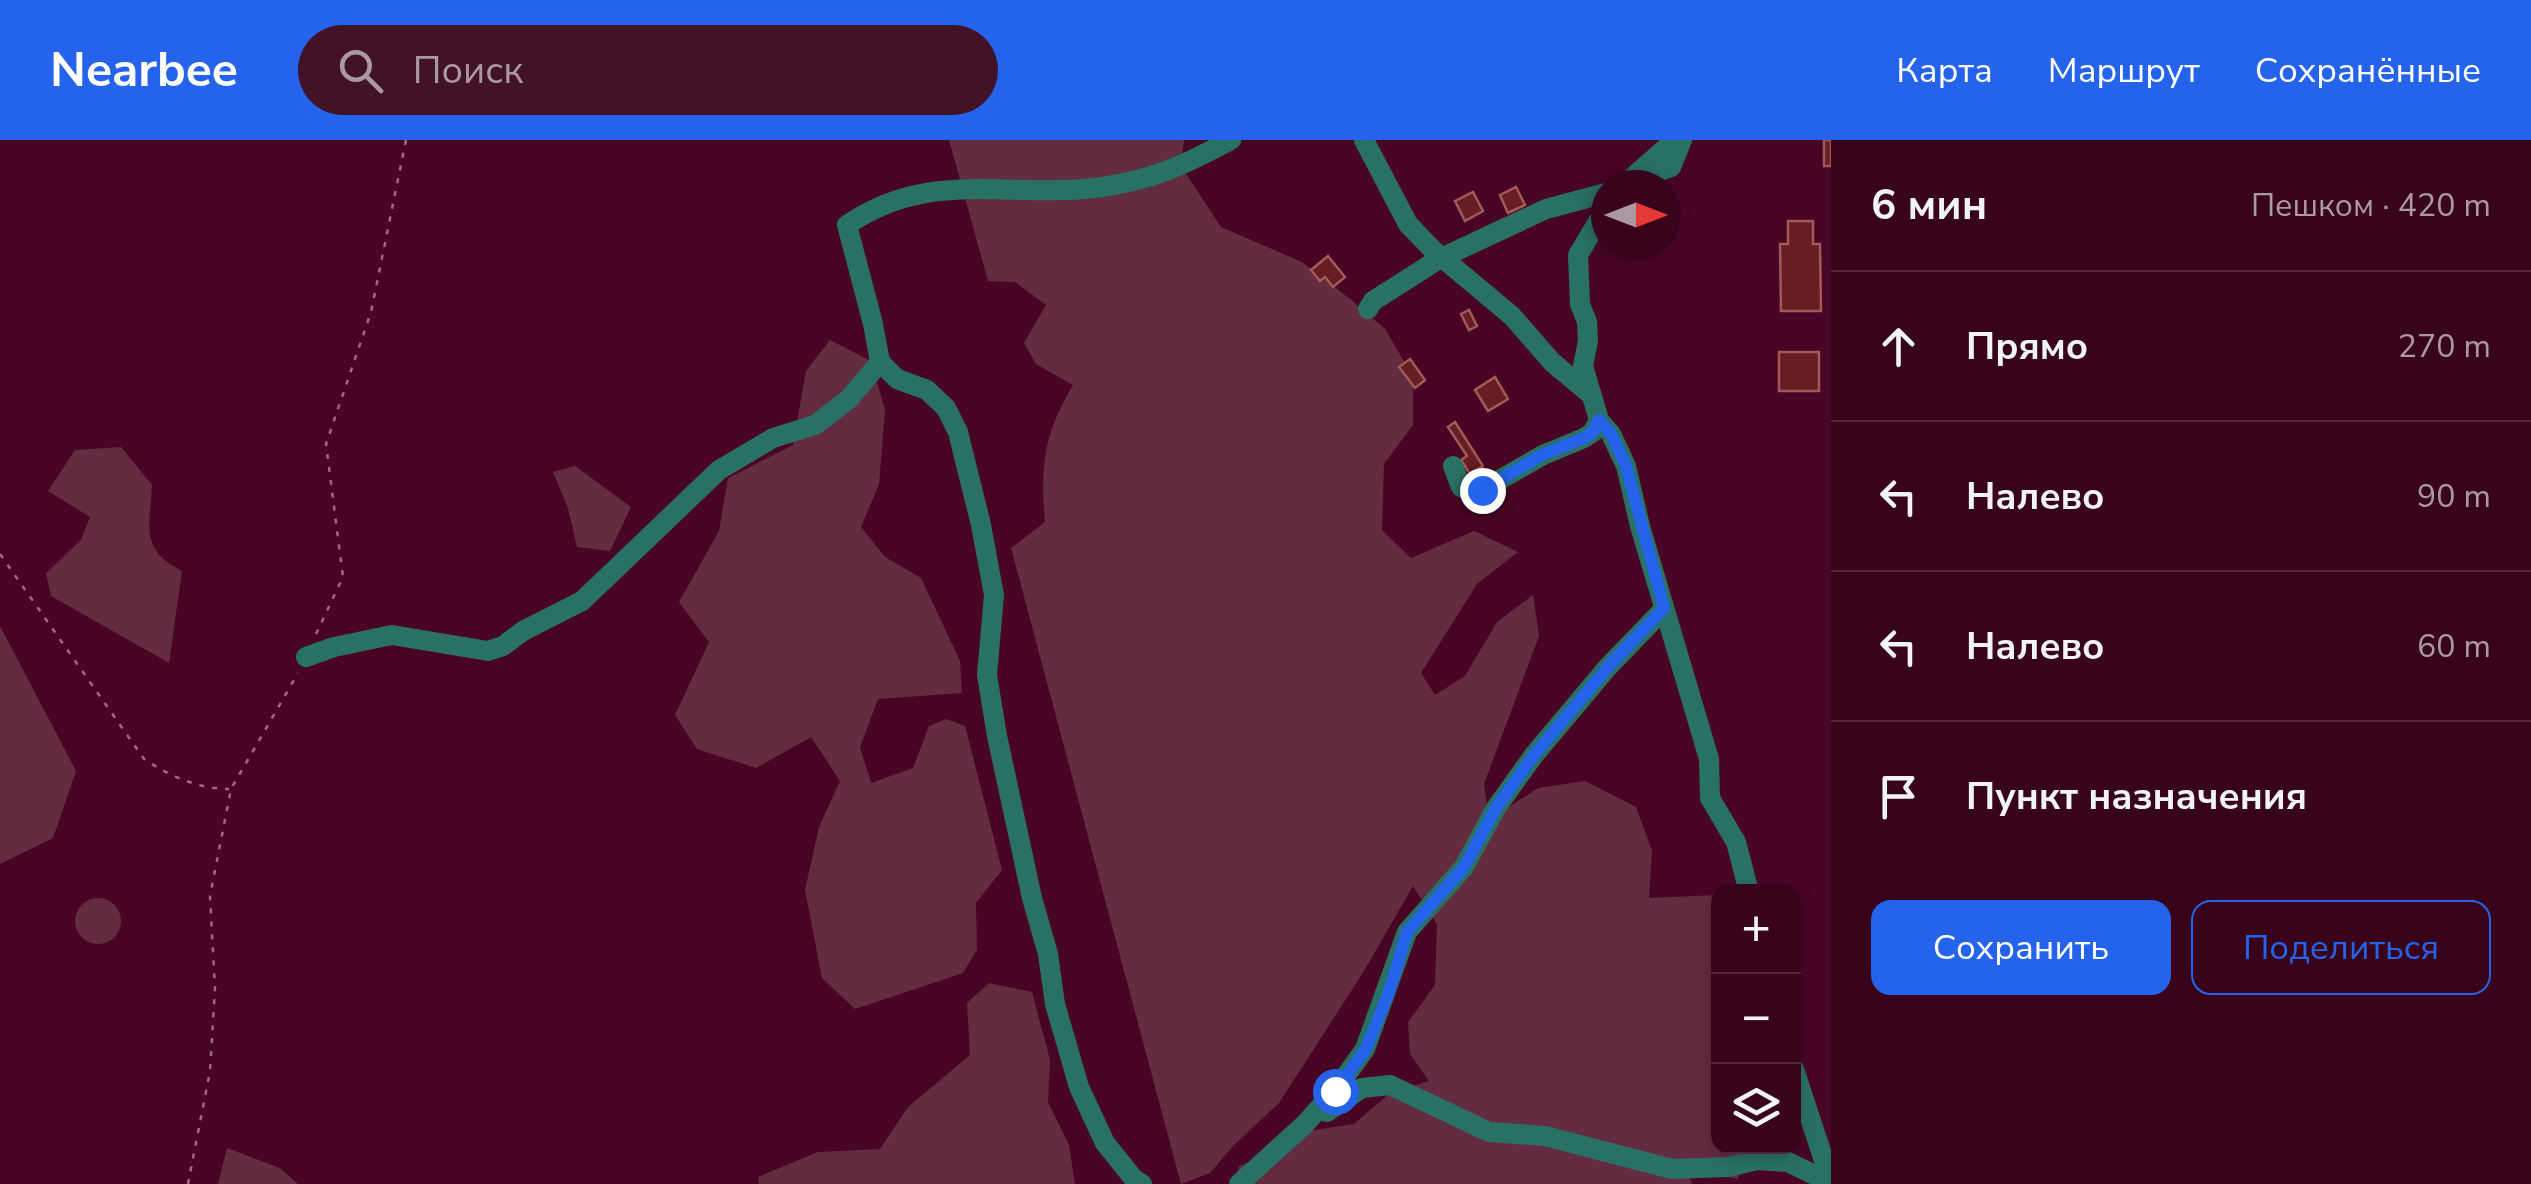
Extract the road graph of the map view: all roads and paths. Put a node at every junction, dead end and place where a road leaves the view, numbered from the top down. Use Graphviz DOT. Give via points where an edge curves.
graph roads {
  1 [pos="1231,140"];
  2 [pos="1364,140"];
  3 [pos="1679,140"];
  4 [pos="1639,170"];
  5 [pos="1591,195"];
  6 [pos="1591,233"];
  7 [pos="1443,257"];
  8 [pos="1368,309"];
  9 [pos="880,362"];
  10 [pos="1589,393"];
  11 [pos="1599,420"];
  12 [pos="1452,466"];
  13 [pos="0,554"];
  14 [pos="1664,608"];
  15 [pos="306,657"];
  16 [pos="230,789"];
  17 [pos="1747,884"];
  18 [pos="1801,1091"];
  19 [pos="1294,1134"];
  20 [pos="1831,1183"];
  21 [pos="1142,1184"];
  22 [pos="1239,1184"];
  1 -- 9 [label="lane" via="1167,174 1099,188 932,191 874,207 847,225"];
  2 -- 7 [label="lane" via="1408,224"];
  3 -- 4 [label="lane"];
  5 -- 7 [label="lane"];
  6 -- 10 [label="lane" via="1578,255"];
  7 -- 8 [label="lane"];
  7 -- 10 [label="lane"];
  9 -- 15 [label="lane" via="815,425 773,438 720,470 582,601 504,646 488,651 392,635"];
  9 -- 21 [label="lane" via="897,379 926,390 958,432 994,596 988,675 997,736 1055,1004 1079,1087 1105,1143"];
  10 -- 11 [label="lane"];
  11 -- 12 [label="lane" via="1584,438 1472,493 1461,487"];
  11 -- 14 [label="lane" via="1626,466"];
  13 -- 16 [label="path" via="144,759 208,789"];
  14 -- 17 [label="lane" via="1709,759 1710,798 1736,842"];
  14 -- 19 [label="lane" via="1534,755 1464,867 1407,932 1366,1049"];
  18 -- 20 [label="lane"];
  19 -- 20 [label="lane" via="1362,1088 1390,1085 1490,1132 1546,1136 1672,1170 1788,1162"];
  19 -- 22 [label="lane"];
}
